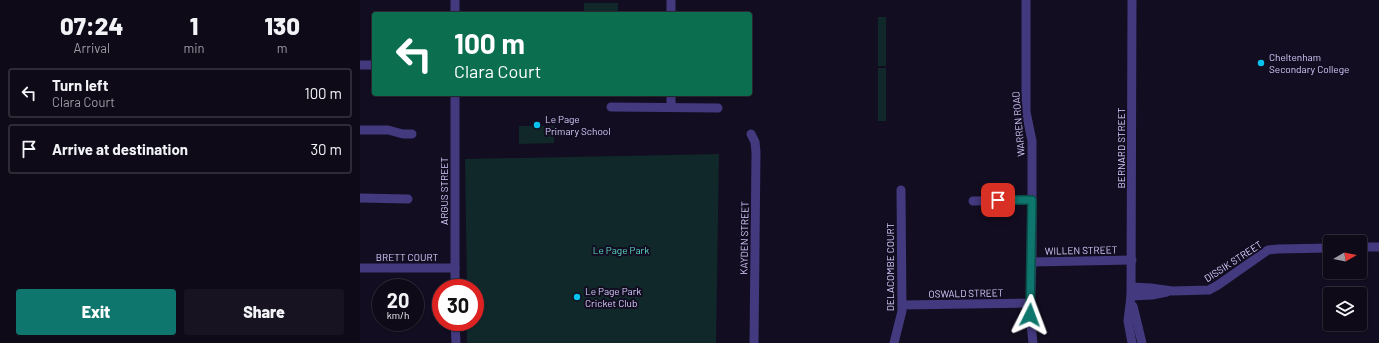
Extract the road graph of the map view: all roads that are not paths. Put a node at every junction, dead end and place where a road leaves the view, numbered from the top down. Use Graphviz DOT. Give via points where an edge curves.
graph roads {
  1 [pos="455,0"];
  2 [pos="671,0"];
  3 [pos="1026,0"];
  4 [pos="1132,0"];
  5 [pos="455,12"];
  6 [pos="671,12"];
  7 [pos="360,65"];
  8 [pos="372,65"];
  9 [pos="455,96"];
  10 [pos="670,96"];
  11 [pos="611,107"];
  12 [pos="670,108"];
  13 [pos="718,108"];
  14 [pos="360,130"];
  15 [pos="412,134"];
  16 [pos="751,134"];
  17 [pos="901,190"];
  18 [pos="360,198"];
  19 [pos="408,198"];
  20 [pos="1032,200"];
  21 [pos="973,201"];
  22 [pos="1367,247"];
  23 [pos="1379,247"];
  24 [pos="1323,248"];
  25 [pos="1132,260"];
  26 [pos="1032,262"];
  27 [pos="360,268"];
  28 [pos="455,268"];
  29 [pos="455,279"];
  30 [pos="1131,292"];
  31 [pos="1031,303"];
  32 [pos="902,305"];
  33 [pos="456,331"];
  34 [pos="456,343"];
  35 [pos="754,343"];
  36 [pos="894,343"];
  37 [pos="1033,343"];
  38 [pos="1132,343"];
  39 [pos="1142,343"];
  1 -- 5 [label="street"];
  2 -- 6 [label="street"];
  3 -- 20 [label="street, WARREN ROAD" via="1026,112 1032,141"];
  4 -- 25 [label="street, BERNARD STREET"];
  7 -- 8 [label="street"];
  9 -- 28 [label="street, ARGUS STREET"];
  10 -- 12 [label="street"];
  11 -- 12 [label="street"];
  12 -- 13 [label="street"];
  14 -- 15 [label="street" via="388,130"];
  16 -- 35 [label="street, KAYDEN STREET" via="756,152"];
  17 -- 32 [label="street, DELACOMBE COURT"];
  18 -- 19 [label="street"];
  20 -- 21 [label="street"];
  20 -- 26 [label="street, WARREN ROAD"];
  22 -- 23 [label="street"];
  24 -- 30 [label="street, DISSIK STREET" via="1268,250 1214,288 1204,291 1172,291 1152,295"];
  25 -- 26 [label="street, WILLEN STREET"];
  25 -- 30 [label="street, BERNARD STREET"];
  26 -- 31 [label="street, WARREN ROAD"];
  27 -- 28 [label="street, BRETT COURT"];
  28 -- 29 [label="street, ARGUS STREET"];
  30 -- 38 [label="street, BERNARD STREET" via="1128,321"];
  30 -- 39 [label="street, BERNARD STREET"];
  31 -- 32 [label="street, OSWALD STREET"];
  31 -- 37 [label="street, WARREN ROAD"];
  32 -- 36 [label="street, DELACOMBE COURT"];
  33 -- 34 [label="street"];
}
